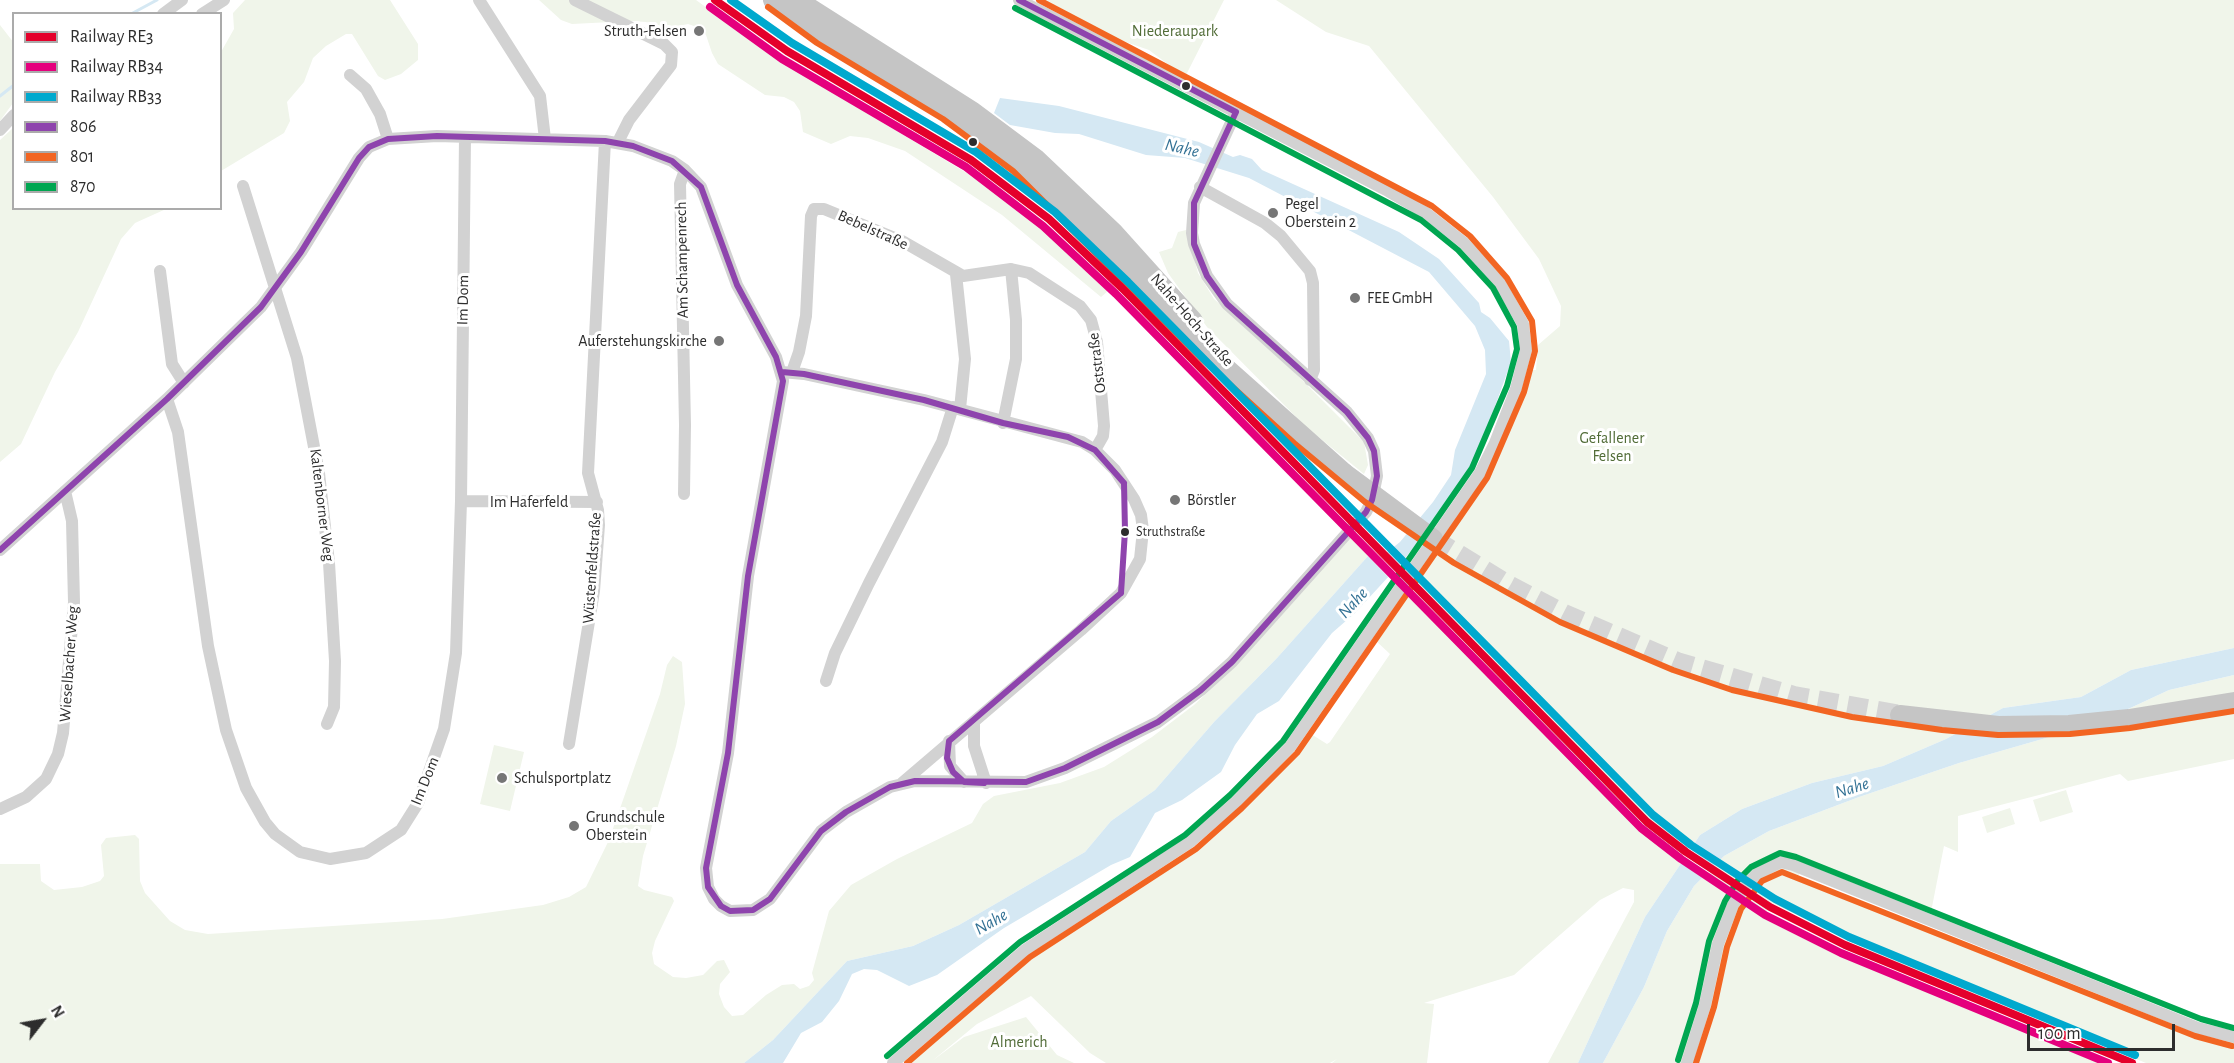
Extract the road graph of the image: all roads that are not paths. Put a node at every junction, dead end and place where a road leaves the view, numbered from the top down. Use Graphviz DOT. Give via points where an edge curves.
graph roads {
  1 [pos="182,0"];
  2 [pos="224,0"];
  3 [pos="478,0"];
  4 [pos="575,0"];
  5 [pos="773,0"];
  6 [pos="797,0"];
  7 [pos="1019,0"];
  8 [pos="166,12"];
  9 [pos="205,12"];
  10 [pos="350,75"];
  11 [pos="1236,112"];
  12 [pos="12,117"];
  13 [pos="0,130"];
  14 [pos="465,137"];
  15 [pos="388,139"];
  16 [pos="545,139"];
  17 [pos="605,141"];
  18 [pos="618,142"];
  19 [pos="685,170"];
  20 [pos="1202,183"];
  21 [pos="243,186"];
  22 [pos="1011,269"];
  23 [pos="160,271"];
  24 [pos="956,273"];
  25 [pos="276,288"];
  26 [pos="787,372"];
  27 [pos="1310,380"];
  28 [pos="184,383"];
  29 [pos="1257,396"];
  30 [pos="167,399"];
  31 [pos="956,408"];
  32 [pos="1003,423"];
  33 [pos="1095,450"];
  34 [pos="65,491"];
  35 [pos="684,494"];
  36 [pos="461,501"];
  37 [pos="597,502"];
  38 [pos="1433,539"];
  39 [pos="0,550"];
  40 [pos="826,681"];
  41 [pos="2234,702"];
  42 [pos="1900,715"];
  43 [pos="974,722"];
  44 [pos="327,724"];
  45 [pos="949,741"];
  46 [pos="569,744"];
  47 [pos="964,782"];
  48 [pos="902,783"];
  49 [pos="986,783"];
  50 [pos="0,809"];
  51 [pos="2234,1037"];
  52 [pos="893,1063"];
  53 [pos="1687,1063"];
  1 -- 8 [label="street"];
  2 -- 9 [label="street"];
  3 -- 16 [label="street" via="540,96"];
  4 -- 18 [label="street" via="664,44 672,52 671,65 629,120"];
  5 -- 29 [label="main road, Nahe-Hoch-Straße" via="948,112 1019,164 1189,334"];
  6 -- 29 [label="main road, Nahe-Hoch-Straße" via="973,112 1054,175 1159,281"];
  7 -- 11 [label="street"];
  10 -- 15 [label="street" via="366,89"];
  11 -- 20 [label="street"];
  11 -- 52 [label="street" via="1402,199 1464,243 1500,283 1523,324 1526,350 1516,389 1495,443 1463,501 1304,730 1272,767 1190,842 1025,950"];
  12 -- 13 [label="street"];
  14 -- 15 [label="street"];
  14 -- 16 [label="street"];
  14 -- 36 [label="street, Im Dom"];
  15 -- 25 [label="street" via="363,152"];
  16 -- 17 [label="street"];
  17 -- 18 [label="street"];
  17 -- 37 [label="street, Wüstenfeldstraße" via="588,474"];
  18 -- 19 [label="street" via="654,153"];
  19 -- 26 [label="street" via="701,187 737,285"];
  19 -- 35 [label="street, Am Schampenrech" via="680,184"];
  20 -- 27 [label="street" via="1194,203 1192,233 1207,276 1227,303"];
  20 -- 27 [label="street" via="1265,223 1288,243 1310,271 1314,370"];
  21 -- 25 [label="street, Kaltenborner Weg"];
  22 -- 24 [label="street, Oststraße" via="969,276"];
  22 -- 32 [label="street" via="1016,359"];
  22 -- 33 [label="street, Oststraße" via="1029,273 1056,288 1091,320 1097,342 1104,426"];
  23 -- 28 [label="street" via="171,357"];
  24 -- 26 [label="street, Bebelstraße" via="881,231 824,209 814,209 809,224 806,316 799,352"];
  24 -- 31 [label="street" via="965,359"];
  25 -- 28 [label="street"];
  25 -- 44 [label="street, Kaltenborner Weg" via="304,390 326,528 335,661 334,707"];
  26 -- 31 [label="street"];
  26 -- 48 [label="street" via="747,576 728,753 706,868 714,899 730,911 741,912 762,905 821,831 870,798"];
  27 -- 49 [label="street" via="1354,419 1374,451 1376,486 1359,522 1232,662 1177,709 1137,735 1044,777 1026,782"];
  28 -- 30 [label="street"];
  29 -- 38 [label="main road, bridge" via="1344,473"];
  30 -- 34 [label="street"];
  30 -- 36 [label="street, Im Dom" via="176,421 202,615 232,753 264,822 300,852 330,858 366,853 401,830 418,803 444,729 453,672"];
  31 -- 32 [label="street"];
  31 -- 40 [label="street" via="835,653"];
  32 -- 33 [label="street" via="1068,438"];
  33 -- 43 [label="street" via="1124,483 1141,515 1142,545 1135,570 1121,593 1103,611"];
  34 -- 39 [label="street"];
  34 -- 50 [label="street, Wieselbacher Weg" via="72,521 74,602 63,733 46,779 26,797"];
  36 -- 37 [label="street, Im Haferfeld"];
  37 -- 46 [label="street, Wüstenfeldstraße" via="594,591"];
  41 -- 42 [label="main road" via="2069,725 1998,726"];
  43 -- 45 [label="street"];
  43 -- 49 [label="street" via="974,746"];
  45 -- 47 [label="street" via="950,766"];
  45 -- 48 [label="street"];
  47 -- 48 [label="street"];
  47 -- 49 [label="street"];
  51 -- 53 [label="street" via="2198,1028 1781,862 1768,867 1745,886 1733,905"];
}
